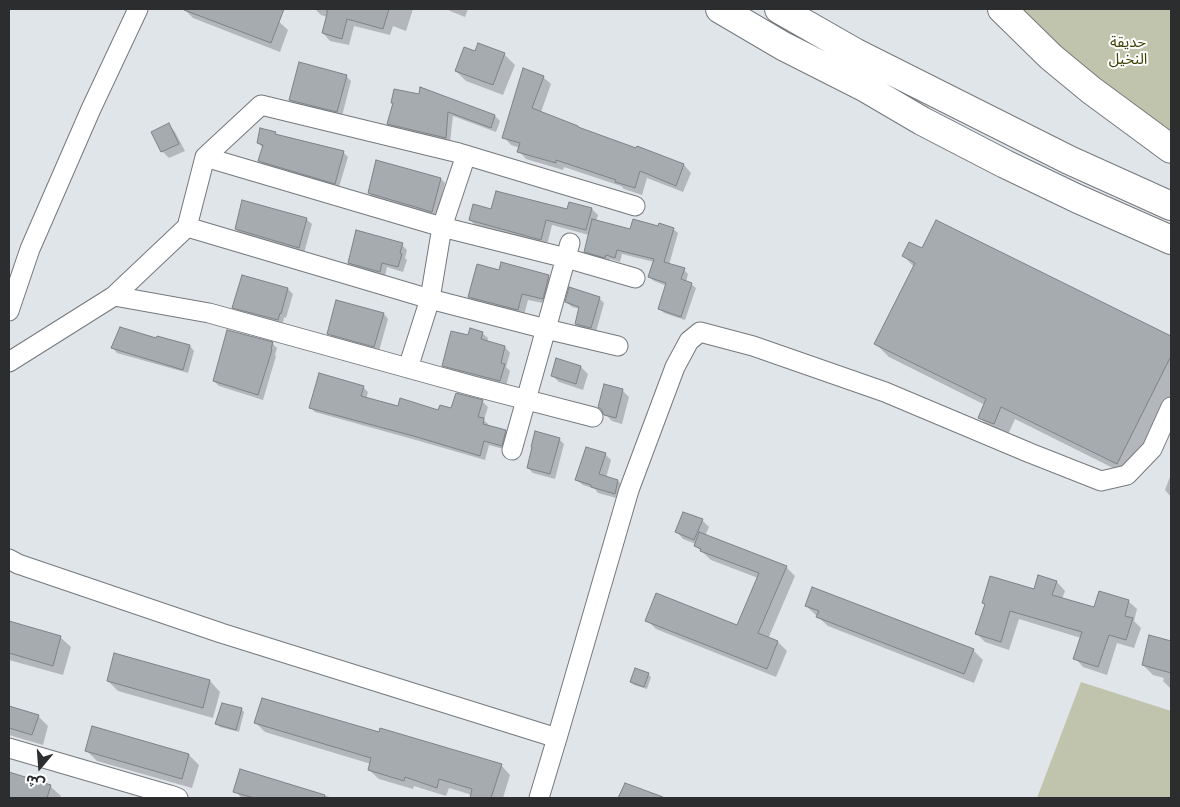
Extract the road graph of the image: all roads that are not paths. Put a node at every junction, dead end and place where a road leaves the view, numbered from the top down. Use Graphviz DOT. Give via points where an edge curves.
graph roads {
  1 [pos="138,9"];
  2 [pos="720,9"];
  3 [pos="779,9"];
  4 [pos="1002,9"];
  5 [pos="1171,149"];
  6 [pos="466,155"];
  7 [pos="205,157"];
  8 [pos="635,206"];
  9 [pos="1171,206"];
  10 [pos="187,226"];
  11 [pos="442,227"];
  12 [pos="1171,240"];
  13 [pos="568,250"];
  14 [pos="636,278"];
  15 [pos="114,296"];
  16 [pos="430,299"];
  17 [pos="9,311"];
  18 [pos="546,329"];
  19 [pos="618,346"];
  20 [pos="9,362"];
  21 [pos="408,368"];
  22 [pos="526,400"];
  23 [pos="1171,407"];
  24 [pos="593,417"];
  25 [pos="512,450"];
  26 [pos="9,559"];
  27 [pos="557,738"];
  28 [pos="9,748"];
  29 [pos="178,798"];
  30 [pos="539,798"];
  1 -- 17 [label="street" via="30,249"];
  2 -- 12 [label="highway" via="997,160 1078,200"];
  3 -- 9 [label="highway" via="899,75 1069,160"];
  4 -- 5 [label="highway" via="1051,57"];
  6 -- 7 [label="street" via="261,105"];
  6 -- 8 [label="street"];
  6 -- 11 [label="street"];
  7 -- 10 [label="street"];
  7 -- 11 [label="street"];
  10 -- 15 [label="street"];
  10 -- 16 [label="street"];
  11 -- 13 [label="street"];
  11 -- 16 [label="street"];
  13 -- 14 [label="street"];
  13 -- 18 [label="street"];
  15 -- 20 [label="street"];
  15 -- 21 [label="street" via="208,314"];
  16 -- 18 [label="street"];
  16 -- 21 [label="street"];
  18 -- 19 [label="street"];
  18 -- 22 [label="street"];
  21 -- 22 [label="street"];
  22 -- 24 [label="street"];
  22 -- 25 [label="street"];
  23 -- 27 [label="street" via="1152,449 1127,475 1101,481 884,392 753,346 700,332 689,340 675,367 629,490"];
  26 -- 27 [label="street" via="221,634"];
  27 -- 30 [label="street"];
  28 -- 29 [label="street"];
}
